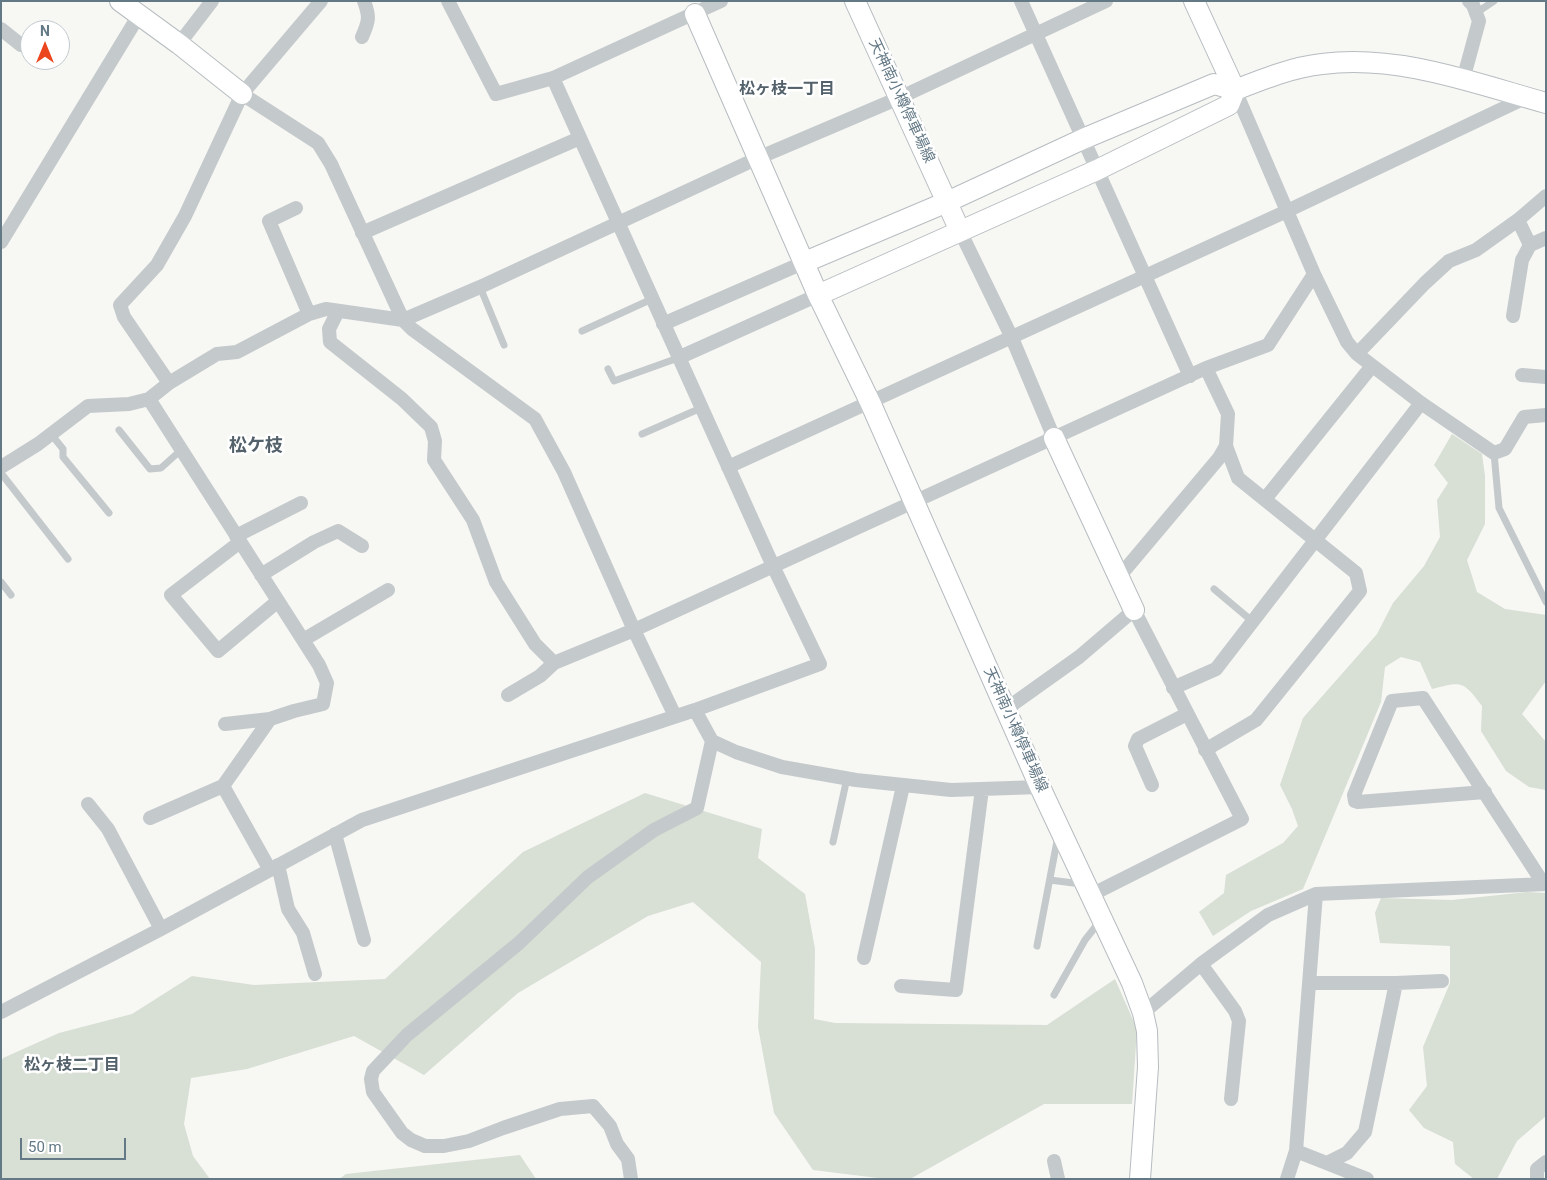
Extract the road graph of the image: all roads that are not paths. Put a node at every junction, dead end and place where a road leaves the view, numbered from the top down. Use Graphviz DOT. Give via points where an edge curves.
graph roads {
  1 [pos="120,1"];
  2 [pos="212,1"];
  3 [pos="321,1"];
  4 [pos="364,1"];
  5 [pos="448,1"];
  6 [pos="721,1"];
  7 [pos="855,1"];
  8 [pos="1021,1"];
  9 [pos="1106,1"];
  10 [pos="1494,1"];
  11 [pos="1197,3"];
  12 [pos="1473,7"];
  13 [pos="701,8"];
  14 [pos="139,15"];
  15 [pos="1,28"];
  16 [pos="1036,34"];
  17 [pos="362,37"];
  18 [pos="20,44"];
  19 [pos="179,44"];
  20 [pos="553,78"];
  21 [pos="1463,80"];
  22 [pos="1235,90"];
  23 [pos="242,94"];
  24 [pos="899,98"];
  25 [pos="1525,98"];
  26 [pos="1546,103"];
  27 [pos="580,138"];
  28 [pos="1083,139"];
  29 [pos="758,158"];
  30 [pos="1097,170"];
  31 [pos="1546,196"];
  32 [pos="947,202"];
  33 [pos="296,208"];
  34 [pos="1287,211"];
  35 [pos="1518,220"];
  36 [pos="617,222"];
  37 [pos="960,231"];
  38 [pos="362,232"];
  39 [pos="1546,238"];
  40 [pos="1,242"];
  41 [pos="1530,245"];
  42 [pos="805,262"];
  43 [pos="1314,274"];
  44 [pos="1145,276"];
  45 [pos="480,287"];
  46 [pos="818,295"];
  47 [pos="652,299"];
  48 [pos="338,311"];
  49 [pos="309,314"];
  50 [pos="1513,316"];
  51 [pos="403,320"];
  52 [pos="663,324"];
  53 [pos="582,331"];
  54 [pos="1012,338"];
  55 [pos="504,345"];
  56 [pos="1357,354"];
  57 [pos="678,358"];
  58 [pos="1372,366"];
  59 [pos="1206,368"];
  60 [pos="608,369"];
  61 [pos="1522,375"];
  62 [pos="1190,376"];
  63 [pos="1546,377"];
  64 [pos="168,383"];
  65 [pos="149,399"];
  66 [pos="870,402"];
  67 [pos="1421,403"];
  68 [pos="701,408"];
  69 [pos="1546,415"];
  70 [pos="119,430"];
  71 [pos="51,434"];
  72 [pos="642,434"];
  73 [pos="1054,438"];
  74 [pos="1226,446"];
  75 [pos="181,450"];
  76 [pos="1494,454"];
  77 [pos="1,467"];
  78 [pos="728,467"];
  79 [pos="1,473"];
  80 [pos="1265,499"];
  81 [pos="913,502"];
  82 [pos="301,503"];
  83 [pos="109,513"];
  84 [pos="238,539"];
  85 [pos="1314,541"];
  86 [pos="362,546"];
  87 [pos="68,560"];
  88 [pos="773,566"];
  89 [pos="261,575"];
  90 [pos="1118,578"];
  91 [pos="1,582"];
  92 [pos="1214,589"];
  93 [pos="388,590"];
  94 [pos="11,595"];
  95 [pos="278,601"];
  96 [pos="1546,602"];
  97 [pos="1134,610"];
  98 [pos="1252,621"];
  99 [pos="634,630"];
  100 [pos="303,640"];
  101 [pos="554,663"];
  102 [pos="1173,688"];
  103 [pos="508,695"];
  104 [pos="1006,709"];
  105 [pos="695,710"];
  106 [pos="1187,714"];
  107 [pos="675,716"];
  108 [pos="270,719"];
  109 [pos="225,724"];
  110 [pos="712,741"];
  111 [pos="1205,750"];
  112 [pos="847,778"];
  113 [pos="1152,785"];
  114 [pos="223,786"];
  115 [pos="903,786"];
  116 [pos="1040,787"];
  117 [pos="982,789"];
  118 [pos="1484,792"];
  119 [pos="88,804"];
  120 [pos="150,818"];
  121 [pos="1060,828"];
  122 [pos="335,834"];
  123 [pos="833,842"];
  124 [pos="274,868"];
  125 [pos="1050,880"];
  126 [pos="1544,884"];
  127 [pos="1088,890"];
  128 [pos="1316,894"];
  129 [pos="1102,919"];
  130 [pos="161,929"];
  131 [pos="364,940"];
  132 [pos="1037,946"];
  133 [pos="864,958"];
  134 [pos="1201,964"];
  135 [pos="315,974"];
  136 [pos="1442,981"];
  137 [pos="1396,983"];
  138 [pos="1309,984"];
  139 [pos="901,986"];
  140 [pos="1054,995"];
  141 [pos="1,1012"];
  142 [pos="1143,1013"];
  143 [pos="1231,1099"];
  144 [pos="1296,1152"];
  145 [pos="1054,1161"];
  146 [pos="1546,1162"];
  147 [pos="1327,1164"];
  148 [pos="631,1179"];
  149 [pos="1058,1179"];
  150 [pos="1140,1179"];
  151 [pos="1287,1179"];
  152 [pos="1367,1179"];
  153 [pos="1537,1179"];
  1 -- 14 [label="street"];
  2 -- 19 [label="street"];
  3 -- 23 [label="street"];
  4 -- 17 [label="street" via="369,23"];
  5 -- 20 [label="street" via="496,94"];
  6 -- 13 [label="street"];
  7 -- 24 [label="street, 天神南小樽停車場線"];
  8 -- 16 [label="street"];
  9 -- 16 [label="street"];
  10 -- 12 [label="lane"];
  11 -- 22 [label="street"];
  12 -- 21 [label="street" via="1479,21"];
  13 -- 20 [label="street"];
  13 -- 29 [label="street, 天神南小樽停車場線"];
  14 -- 19 [label="street"];
  14 -- 40 [label="street"];
  15 -- 18 [label="street"];
  16 -- 24 [label="street"];
  16 -- 28 [label="street"];
  19 -- 23 [label="street"];
  20 -- 27 [label="street"];
  21 -- 22 [label="street" via="1379,62 1349,62 1300,68"];
  21 -- 25 [label="street"];
  22 -- 28 [label="street" via="1214,84"];
  22 -- 30 [label="street" via="1229,105"];
  22 -- 34 [label="street"];
  23 -- 38 [label="street" via="318,142"];
  23 -- 64 [label="street" via="185,216 157,265 120,305 124,317"];
  24 -- 29 [label="street"];
  24 -- 32 [label="street, 天神南小樽停車場線"];
  25 -- 26 [label="street"];
  25 -- 34 [label="street"];
  27 -- 36 [label="street"];
  27 -- 38 [label="street"];
  28 -- 30 [label="street"];
  28 -- 32 [label="street"];
  29 -- 36 [label="street"];
  29 -- 42 [label="street, 天神南小樽停車場線"];
  30 -- 37 [label="street"];
  30 -- 44 [label="street"];
  31 -- 35 [label="street"];
  32 -- 37 [label="street, 天神南小樽停車場線"];
  32 -- 42 [label="street"];
  33 -- 49 [label="street" via="269,222"];
  34 -- 43 [label="street"];
  34 -- 44 [label="street"];
  35 -- 41 [label="street"];
  35 -- 56 [label="street" via="1476,250 1449,261"];
  36 -- 45 [label="street"];
  36 -- 47 [label="street"];
  37 -- 46 [label="street"];
  37 -- 54 [label="street"];
  38 -- 51 [label="street"];
  39 -- 41 [label="street"];
  41 -- 50 [label="street" via="1522,260"];
  42 -- 46 [label="street, 天神南小樽停車場線"];
  42 -- 52 [label="street"];
  43 -- 56 [label="street" via="1347,342"];
  43 -- 59 [label="street" via="1268,345"];
  44 -- 54 [label="street"];
  44 -- 62 [label="street"];
  45 -- 51 [label="street"];
  45 -- 55 [label="lane"];
  46 -- 57 [label="street"];
  46 -- 66 [label="street, 天神南小樽停車場線"];
  47 -- 52 [label="street"];
  47 -- 53 [label="lane"];
  48 -- 49 [label="street" via="326,309"];
  48 -- 51 [label="street"];
  48 -- 101 [label="street" via="329,329 330,342 402,399 431,427 435,440 434,460 474,520 496,582 534,644"];
  49 -- 64 [label="street" via="237,352 217,354"];
  51 -- 99 [label="street" via="534,419 564,472"];
  52 -- 57 [label="street"];
  54 -- 66 [label="street"];
  54 -- 73 [label="street"];
  56 -- 58 [label="street"];
  57 -- 60 [label="lane" via="614,381"];
  57 -- 68 [label="street"];
  58 -- 67 [label="street"];
  58 -- 80 [label="street"];
  59 -- 62 [label="street"];
  59 -- 74 [label="street" via="1228,414"];
  61 -- 63 [label="street"];
  62 -- 73 [label="street"];
  64 -- 65 [label="street"];
  65 -- 71 [label="street" via="130,404 88,406"];
  65 -- 75 [label="street"];
  66 -- 78 [label="street"];
  66 -- 81 [label="street, 天神南小樽停車場線"];
  67 -- 76 [label="street"];
  67 -- 85 [label="street"];
  68 -- 72 [label="lane"];
  68 -- 78 [label="street"];
  69 -- 76 [label="street" via="1524,417 1504,448"];
  70 -- 75 [label="lane" via="150,469 161,468"];
  71 -- 77 [label="street"];
  71 -- 83 [label="lane" via="63,450 63,457"];
  73 -- 81 [label="street"];
  73 -- 90 [label="street"];
  74 -- 80 [label="street" via="1238,478"];
  74 -- 90 [label="street"];
  75 -- 84 [label="street"];
  76 -- 96 [label="lane" via="1499,508"];
  78 -- 88 [label="street"];
  79 -- 87 [label="lane"];
  80 -- 85 [label="street"];
  81 -- 88 [label="street"];
  81 -- 104 [label="street, 天神南小樽停車場線"];
  82 -- 84 [label="street"];
  84 -- 89 [label="street"];
  84 -- 95 [label="street" via="171,595 218,651"];
  85 -- 98 [label="street"];
  85 -- 111 [label="street" via="1356,573 1360,591 1256,720"];
  86 -- 89 [label="street" via="338,531"];
  88 -- 99 [label="street"];
  88 -- 105 [label="street" via="820,664"];
  89 -- 95 [label="street"];
  90 -- 97 [label="street"];
  91 -- 94 [label="lane"];
  92 -- 98 [label="lane"];
  93 -- 100 [label="street"];
  95 -- 100 [label="street"];
  97 -- 102 [label="street"];
  97 -- 104 [label="street" via="1079,658"];
  98 -- 102 [label="street" via="1216,668"];
  99 -- 101 [label="street"];
  99 -- 107 [label="street"];
  100 -- 108 [label="street" via="327,683 323,704"];
  101 -- 103 [label="street" via="540,676"];
  102 -- 106 [label="street"];
  104 -- 116 [label="street, 天神南小樽停車場線"];
  105 -- 107 [label="street"];
  105 -- 110 [label="street"];
  106 -- 111 [label="street"];
  106 -- 113 [label="street" via="1138,738 1135,746"];
  107 -- 122 [label="street" via="362,820"];
  108 -- 109 [label="street"];
  108 -- 114 [label="street"];
  110 -- 112 [label="street" via="782,767"];
  110 -- 148 [label="street" via="698,808 654,830 588,876 519,942 407,1035 373,1071 371,1079 373,1092 402,1133 426,1146 469,1141 560,1109 593,1106 610,1126 628,1159"];
  111 -- 127 [label="street" via="1242,819"];
  112 -- 115 [label="street"];
  112 -- 123 [label="lane"];
  114 -- 120 [label="street"];
  114 -- 124 [label="street"];
  115 -- 117 [label="street"];
  115 -- 133 [label="street"];
  116 -- 117 [label="street"];
  116 -- 121 [label="street, 天神南小樽停車場線"];
  117 -- 139 [label="street" via="956,990"];
  118 -- 118 [label="street" via="1423,698 1392,701 1354,795 1358,802"];
  118 -- 126 [label="street"];
  119 -- 130 [label="street" via="108,829"];
  121 -- 125 [label="lane"];
  121 -- 127 [label="street, 天神南小樽停車場線"];
  122 -- 124 [label="street"];
  122 -- 131 [label="street"];
  124 -- 130 [label="street"];
  124 -- 135 [label="street" via="288,909 303,933"];
  125 -- 127 [label="lane"];
  125 -- 132 [label="lane"];
  126 -- 128 [label="street"];
  127 -- 129 [label="street, 天神南小樽停車場線"];
  128 -- 134 [label="street" via="1268,915"];
  128 -- 138 [label="street"];
  129 -- 140 [label="lane" via="1085,940"];
  129 -- 142 [label="street, 天神南小樽停車場線"];
  130 -- 141 [label="street"];
  134 -- 142 [label="street"];
  134 -- 143 [label="street" via="1239,1021"];
  136 -- 137 [label="street"];
  137 -- 138 [label="street"];
  137 -- 147 [label="street" via="1365,1132 1347,1153"];
  138 -- 144 [label="street"];
  142 -- 150 [label="street, 天神南小樽停車場線" via="1148,1067"];
  144 -- 147 [label="street"];
  144 -- 151 [label="street"];
  145 -- 149 [label="street"];
  146 -- 153 [label="street" via="1537,1169"];
  147 -- 152 [label="street"];
}
